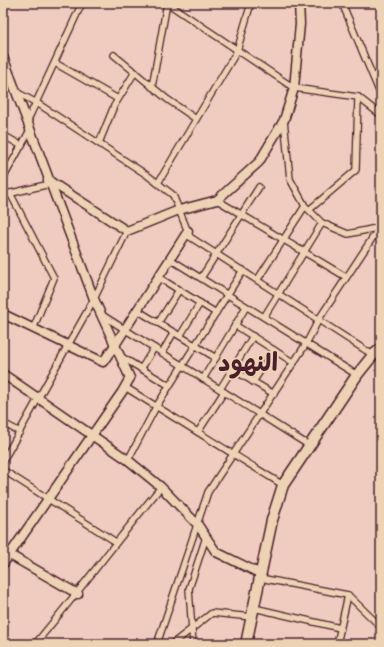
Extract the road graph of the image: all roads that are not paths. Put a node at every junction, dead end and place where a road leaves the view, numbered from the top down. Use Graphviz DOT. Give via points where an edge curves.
graph roads {
  1 [pos="82,3"];
  2 [pos="167,3"];
  3 [pos="251,3"];
  4 [pos="299,3"];
  5 [pos="343,3"];
  6 [pos="237,51"];
  7 [pos="114,55"];
  8 [pos="3,57"];
  9 [pos="55,62"];
  10 [pos="135,72"];
  11 [pos="152,87"];
  12 [pos="294,88"];
  13 [pos="16,92"];
  14 [pos="381,96"];
  15 [pos="358,97"];
  16 [pos="118,99"];
  17 [pos="37,103"];
  18 [pos="381,115"];
  19 [pos="196,119"];
  20 [pos="284,120"];
  21 [pos="29,126"];
  22 [pos="3,135"];
  23 [pos="99,143"];
  24 [pos="22,146"];
  25 [pos="4,177"];
  26 [pos="49,182"];
  27 [pos="158,183"];
  28 [pos="259,187"];
  29 [pos="10,193"];
  30 [pos="3,195"];
  31 [pos="217,200"];
  32 [pos="307,208"];
  33 [pos="179,210"];
  34 [pos="243,214"];
  35 [pos="322,222"];
  36 [pos="380,227"];
  37 [pos="127,231"];
  38 [pos="188,231"];
  39 [pos="284,239"];
  40 [pos="303,252"];
  41 [pos="216,253"];
  42 [pos="170,259"];
  43 [pos="243,270"];
  44 [pos="158,277"];
  45 [pos="346,277"];
  46 [pos="201,278"];
  47 [pos="258,279"];
  48 [pos="180,290"];
  49 [pos="278,293"];
  50 [pos="227,295"];
  51 [pos="94,299"];
  52 [pos="200,303"];
  53 [pos="246,307"];
  54 [pos="137,310"];
  55 [pos="216,313"];
  56 [pos="3,314"];
  57 [pos="100,314"];
  58 [pos="264,317"];
  59 [pos="319,319"];
  60 [pos="158,323"];
  61 [pos="235,325"];
  62 [pos="34,329"];
  63 [pos="125,330"];
  64 [pos="177,334"];
  65 [pos="253,336"];
  66 [pos="306,344"];
  67 [pos="68,345"];
  68 [pos="115,345"];
  69 [pos="196,345"];
  70 [pos="154,348"];
  71 [pos="274,350"];
  72 [pos="377,352"];
  73 [pos="162,353"];
  74 [pos="120,355"];
  75 [pos="216,358"];
  76 [pos="294,363"];
  77 [pos="182,366"];
  78 [pos="141,369"];
  79 [pos="232,369"];
  80 [pos="3,374"];
  81 [pos="357,375"];
  82 [pos="203,379"];
  83 [pos="253,382"];
  84 [pos="170,386"];
  85 [pos="125,387"];
  86 [pos="222,391"];
  87 [pos="274,394"];
  88 [pos="38,399"];
  89 [pos="156,407"];
  90 [pos="260,415"];
  91 [pos="3,423"];
  92 [pos="20,432"];
  93 [pos="198,432"];
  94 [pos="91,435"];
  95 [pos="310,446"];
  96 [pos="234,455"];
  97 [pos="128,460"];
  98 [pos="3,461"];
  99 [pos="3,470"];
  100 [pos="283,485"];
  101 [pos="161,488"];
  102 [pos="48,498"];
  103 [pos="198,525"];
  104 [pos="206,537"];
  105 [pos="116,542"];
  106 [pos="6,553"];
  107 [pos="3,564"];
  108 [pos="261,576"];
  109 [pos="78,594"];
  110 [pos="348,595"];
  111 [pos="253,613"];
  112 [pos="381,627"];
  113 [pos="340,628"];
  114 [pos="191,629"];
  115 [pos="35,644"];
  116 [pos="65,644"];
  117 [pos="72,644"];
  118 [pos="158,644"];
  119 [pos="172,644"];
  120 [pos="193,644"];
  121 [pos="246,644"];
  122 [pos="337,644"];
  1 -- 9 [label="street"];
  2 -- 6 [label="street"];
  2 -- 11 [label="street"];
  3 -- 6 [label="street"];
  4 -- 12 [label="street" via="300,24"];
  5 -- 14 [label="street"];
  6 -- 12 [label="street"];
  6 -- 19 [label="street"];
  7 -- 10 [label="street"];
  8 -- 13 [label="street"];
  9 -- 16 [label="street"];
  9 -- 17 [label="street"];
  10 -- 11 [label="street"];
  10 -- 16 [label="street"];
  11 -- 19 [label="street"];
  12 -- 15 [label="street"];
  12 -- 20 [label="street"];
  13 -- 17 [label="street"];
  13 -- 21 [label="street"];
  15 -- 18 [label="street"];
  15 -- 32 [label="street" via="356,170"];
  16 -- 23 [label="street"];
  17 -- 21 [label="street"];
  17 -- 23 [label="street"];
  19 -- 27 [label="street"];
  20 -- 31 [label="street" via="258,162"];
  20 -- 32 [label="street" via="290,179"];
  21 -- 24 [label="street"];
  21 -- 26 [label="street"];
  22 -- 24 [label="street"];
  23 -- 27 [label="street"];
  24 -- 25 [label="street"];
  26 -- 29 [label="street"];
  26 -- 37 [label="street"];
  26 -- 51 [label="street"];
  27 -- 33 [label="street" via="173,195"];
  28 -- 34 [label="street"];
  29 -- 30 [label="street"];
  29 -- 62 [label="street" via="54,278"];
  31 -- 33 [label="street"];
  31 -- 34 [label="street"];
  32 -- 35 [label="street"];
  32 -- 39 [label="street"];
  33 -- 37 [label="street"];
  33 -- 38 [label="street"];
  34 -- 39 [label="street"];
  34 -- 41 [label="street"];
  35 -- 36 [label="street" via="348,234"];
  35 -- 40 [label="street"];
  36 -- 45 [label="street"];
  37 -- 51 [label="street"];
  38 -- 41 [label="street" via="190,237"];
  38 -- 42 [label="street"];
  39 -- 40 [label="street"];
  39 -- 47 [label="street"];
  40 -- 45 [label="street"];
  40 -- 49 [label="street"];
  41 -- 43 [label="street"];
  41 -- 46 [label="street"];
  42 -- 44 [label="street"];
  42 -- 46 [label="street"];
  43 -- 47 [label="street"];
  43 -- 50 [label="street"];
  44 -- 48 [label="street"];
  44 -- 54 [label="street"];
  45 -- 59 [label="street"];
  46 -- 50 [label="street"];
  47 -- 49 [label="street"];
  48 -- 52 [label="street"];
  48 -- 60 [label="street"];
  49 -- 58 [label="street"];
  49 -- 59 [label="street"];
  50 -- 53 [label="street"];
  50 -- 55 [label="street"];
  51 -- 57 [label="street"];
  51 -- 67 [label="street"];
  52 -- 55 [label="street"];
  52 -- 64 [label="street"];
  53 -- 58 [label="street"];
  53 -- 61 [label="street"];
  54 -- 60 [label="street"];
  54 -- 63 [label="street"];
  55 -- 69 [label="street"];
  56 -- 62 [label="street"];
  57 -- 63 [label="street"];
  57 -- 68 [label="street"];
  58 -- 66 [label="street"];
  59 -- 66 [label="street"];
  59 -- 72 [label="street"];
  60 -- 64 [label="street"];
  61 -- 65 [label="street"];
  61 -- 75 [label="street"];
  62 -- 67 [label="street"];
  63 -- 68 [label="street"];
  63 -- 70 [label="street"];
  64 -- 69 [label="street"];
  64 -- 73 [label="street"];
  65 -- 71 [label="street"];
  65 -- 79 [label="street"];
  66 -- 76 [label="street"];
  66 -- 81 [label="street"];
  67 -- 68 [label="street" via="102,362"];
  67 -- 88 [label="street"];
  68 -- 74 [label="street"];
  69 -- 75 [label="street"];
  69 -- 77 [label="street"];
  70 -- 73 [label="street"];
  70 -- 78 [label="street"];
  71 -- 76 [label="street"];
  71 -- 83 [label="street"];
  72 -- 81 [label="highway"];
  73 -- 77 [label="street"];
  74 -- 78 [label="street"];
  74 -- 85 [label="street" via="130,378"];
  75 -- 82 [label="street"];
  76 -- 87 [label="street"];
  77 -- 82 [label="street"];
  77 -- 84 [label="street"];
  78 -- 84 [label="street"];
  79 -- 83 [label="street"];
  79 -- 86 [label="street"];
  80 -- 88 [label="street"];
  81 -- 95 [label="highway"];
  82 -- 86 [label="street"];
  83 -- 87 [label="street"];
  84 -- 89 [label="street"];
  85 -- 89 [label="street"];
  85 -- 94 [label="street"];
  86 -- 90 [label="street"];
  86 -- 93 [label="street"];
  87 -- 90 [label="street"];
  88 -- 92 [label="street"];
  88 -- 94 [label="street"];
  89 -- 93 [label="street"];
  89 -- 97 [label="street"];
  90 -- 95 [label="street"];
  90 -- 96 [label="street"];
  91 -- 92 [label="street"];
  92 -- 98 [label="street"];
  93 -- 96 [label="street"];
  94 -- 97 [label="street"];
  94 -- 102 [label="street"];
  95 -- 100 [label="highway"];
  96 -- 100 [label="street"];
  96 -- 103 [label="street" via="208,492"];
  97 -- 101 [label="street"];
  99 -- 102 [label="street"];
  100 -- 108 [label="highway" via="272,520"];
  101 -- 103 [label="street"];
  101 -- 105 [label="street"];
  102 -- 105 [label="street"];
  102 -- 106 [label="street"];
  103 -- 104 [label="street"];
  103 -- 118 [label="street"];
  104 -- 108 [label="street" via="216,552"];
  104 -- 114 [label="street" via="190,589"];
  105 -- 109 [label="street"];
  106 -- 107 [label="street"];
  106 -- 109 [label="street"];
  108 -- 110 [label="street"];
  108 -- 111 [label="highway"];
  109 -- 115 [label="street"];
  110 -- 112 [label="street"];
  110 -- 113 [label="street"];
  111 -- 113 [label="street"];
  111 -- 114 [label="street" via="212,613"];
  111 -- 121 [label="highway"];
  113 -- 122 [label="street"];
  114 -- 119 [label="street"];
  114 -- 120 [label="street"];
  116 -- 117 [label="street"];
}
